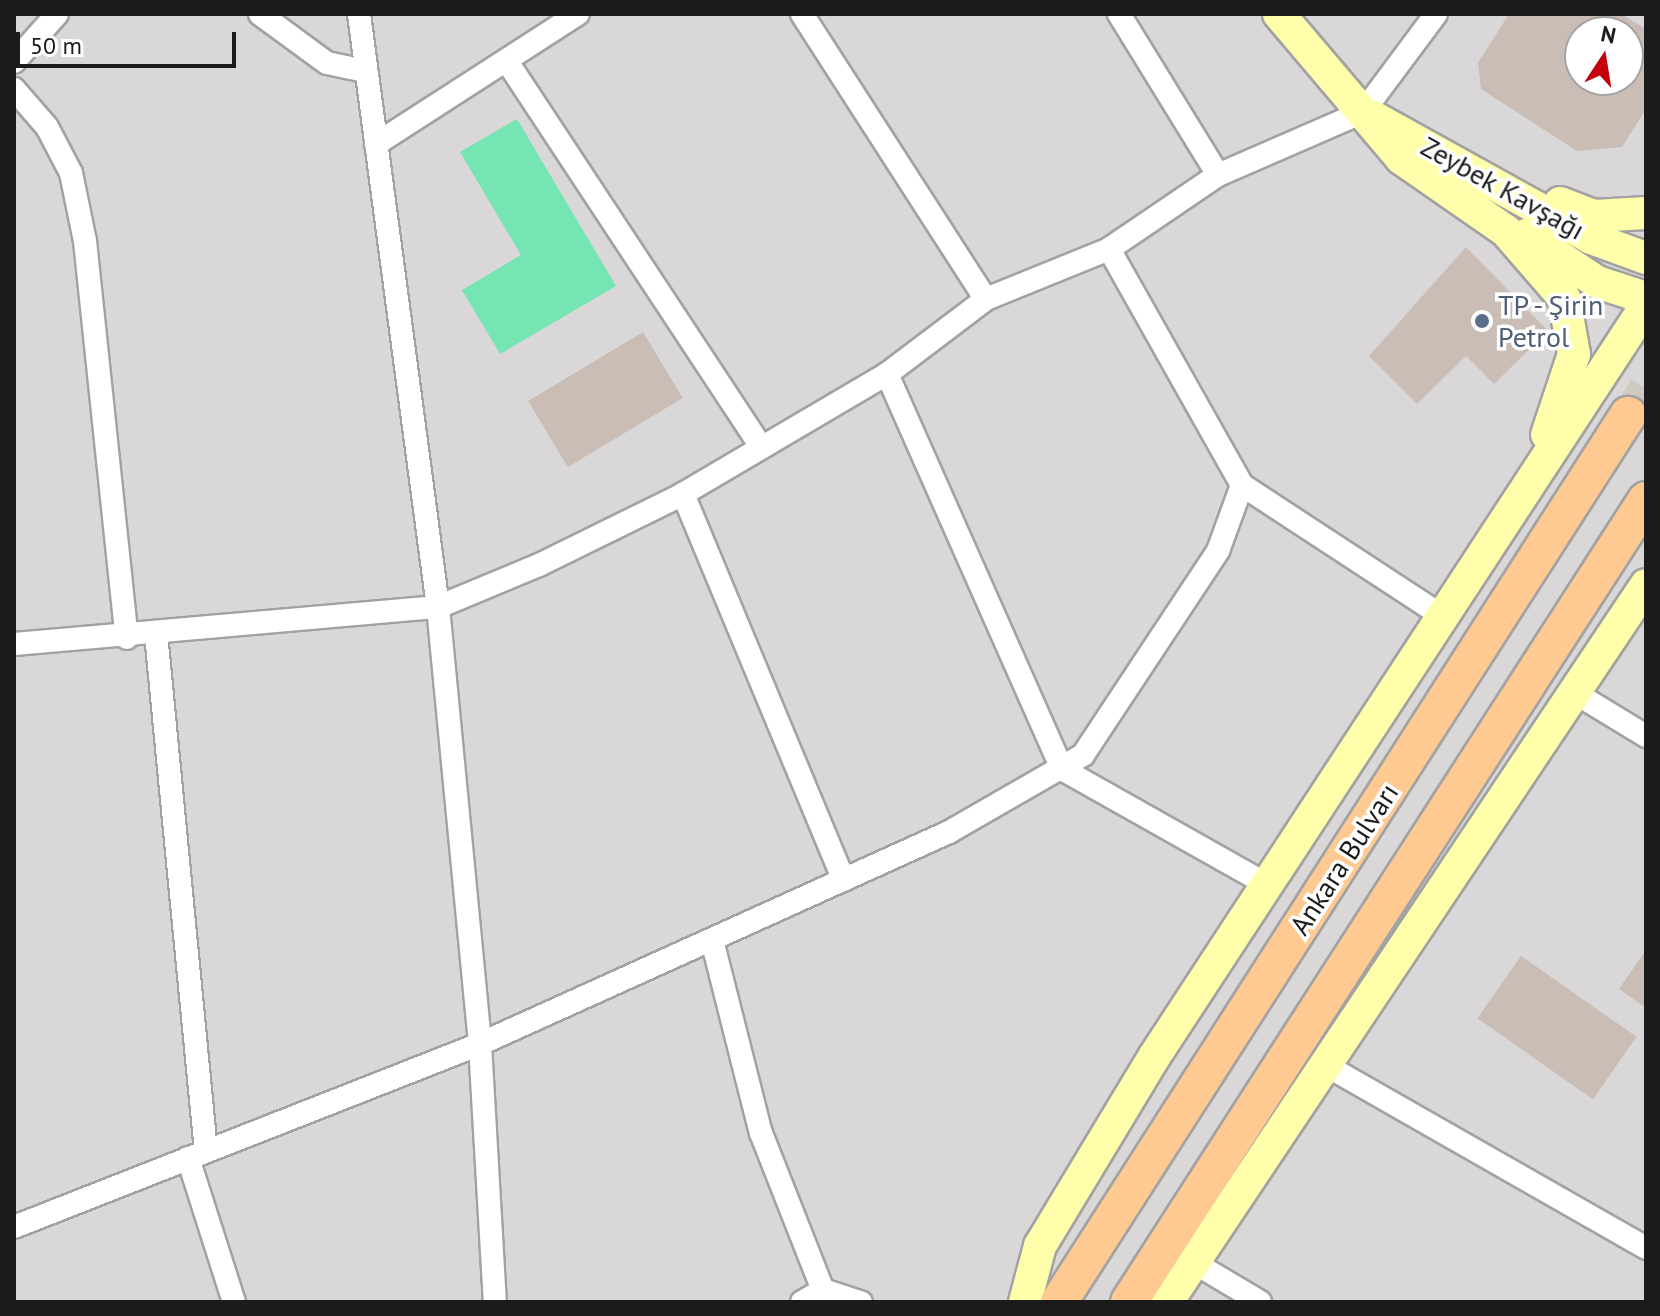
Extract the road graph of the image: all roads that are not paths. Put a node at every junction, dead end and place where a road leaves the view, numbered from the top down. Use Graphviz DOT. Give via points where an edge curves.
graph roads {
  1 [pos="57,14"];
  2 [pos="260,14"];
  3 [pos="359,14"];
  4 [pos="578,14"];
  5 [pos="802,14"];
  6 [pos="1119,14"];
  7 [pos="1279,14"];
  8 [pos="1436,14"];
  9 [pos="14,62"];
  10 [pos="508,63"];
  11 [pos="366,71"];
  12 [pos="14,89"];
  13 [pos="1363,112"];
  14 [pos="376,144"];
  15 [pos="1440,150"];
  16 [pos="1218,175"];
  17 [pos="1468,201"];
  18 [pos="1646,213"];
  19 [pos="1109,249"];
  20 [pos="1646,258"];
  21 [pos="1646,298"];
  22 [pos="986,299"];
  23 [pos="1646,306"];
  24 [pos="1646,358"];
  25 [pos="887,374"];
  26 [pos="1595,382"];
  27 [pos="1628,415"];
  28 [pos="760,445"];
  29 [pos="1535,473"];
  30 [pos="1242,485"];
  31 [pos="683,494"];
  32 [pos="1646,500"];
  33 [pos="1646,585"];
  34 [pos="438,607"];
  35 [pos="1441,615"];
  36 [pos="156,634"];
  37 [pos="127,638"];
  38 [pos="14,644"];
  39 [pos="1577,694"];
  40 [pos="1646,736"];
  41 [pos="1062,769"];
  42 [pos="844,880"];
  43 [pos="1268,885"];
  44 [pos="712,940"];
  45 [pos="480,1044"];
  46 [pos="1327,1066"];
  47 [pos="197,1154"];
  48 [pos="14,1227"];
  49 [pos="1646,1248"];
  50 [pos="1193,1262"];
  51 [pos="823,1290"];
  52 [pos="234,1302"];
  53 [pos="495,1302"];
  54 [pos="802,1302"];
  55 [pos="861,1302"];
  56 [pos="1025,1302"];
  57 [pos="1059,1302"];
  58 [pos="1129,1302"];
  59 [pos="1167,1302"];
  60 [pos="1260,1302"];
  1 -- 9 [label="street"];
  2 -- 11 [label="street" via="327,63"];
  3 -- 11 [label="street"];
  4 -- 10 [label="street"];
  5 -- 22 [label="street"];
  6 -- 16 [label="street"];
  7 -- 13 [label="main road"];
  8 -- 13 [label="street"];
  10 -- 14 [label="street"];
  10 -- 28 [label="street"];
  11 -- 14 [label="street"];
  12 -- 37 [label="street" via="47,127 71,173 85,241"];
  13 -- 15 [label="main road, Zeybek Kavşağı"];
  13 -- 16 [label="street"];
  13 -- 17 [label="main road" via="1401,158"];
  14 -- 34 [label="street"];
  15 -- 18 [label="main road" via="1594,216"];
  15 -- 20 [label="main road, Zeybek Kavşağı" via="1591,238"];
  16 -- 19 [label="street"];
  17 -- 21 [label="main road" via="1597,282"];
  17 -- 29 [label="main road" via="1535,260 1564,298 1573,327 1574,354"];
  19 -- 22 [label="street"];
  19 -- 30 [label="street"];
  22 -- 25 [label="street"];
  23 -- 26 [label="main road"];
  24 -- 26 [label="main road"];
  25 -- 28 [label="street"];
  25 -- 41 [label="street"];
  26 -- 29 [label="main road"];
  27 -- 57 [label="main road, Ankara Bulvarı"];
  28 -- 31 [label="street"];
  29 -- 35 [label="main road"];
  30 -- 35 [label="street"];
  30 -- 41 [label="street" via="1218,551 1083,755"];
  31 -- 34 [label="street"];
  31 -- 42 [label="street"];
  32 -- 58 [label="main road"];
  33 -- 39 [label="main road"];
  34 -- 36 [label="street"];
  34 -- 45 [label="street"];
  35 -- 43 [label="main road"];
  36 -- 37 [label="street"];
  36 -- 47 [label="street"];
  37 -- 38 [label="street"];
  39 -- 40 [label="street"];
  39 -- 46 [label="main road"];
  41 -- 42 [label="street"];
  41 -- 43 [label="street"];
  42 -- 44 [label="street"];
  43 -- 56 [label="main road" via="1040,1246"];
  44 -- 45 [label="street"];
  44 -- 51 [label="street" via="761,1133"];
  45 -- 47 [label="street"];
  45 -- 53 [label="street"];
  46 -- 49 [label="street"];
  46 -- 50 [label="main road"];
  47 -- 48 [label="street"];
  47 -- 52 [label="street"];
  50 -- 59 [label="main road"];
  50 -- 60 [label="street"];
  51 -- 54 [label="street"];
  51 -- 55 [label="street"];
}
